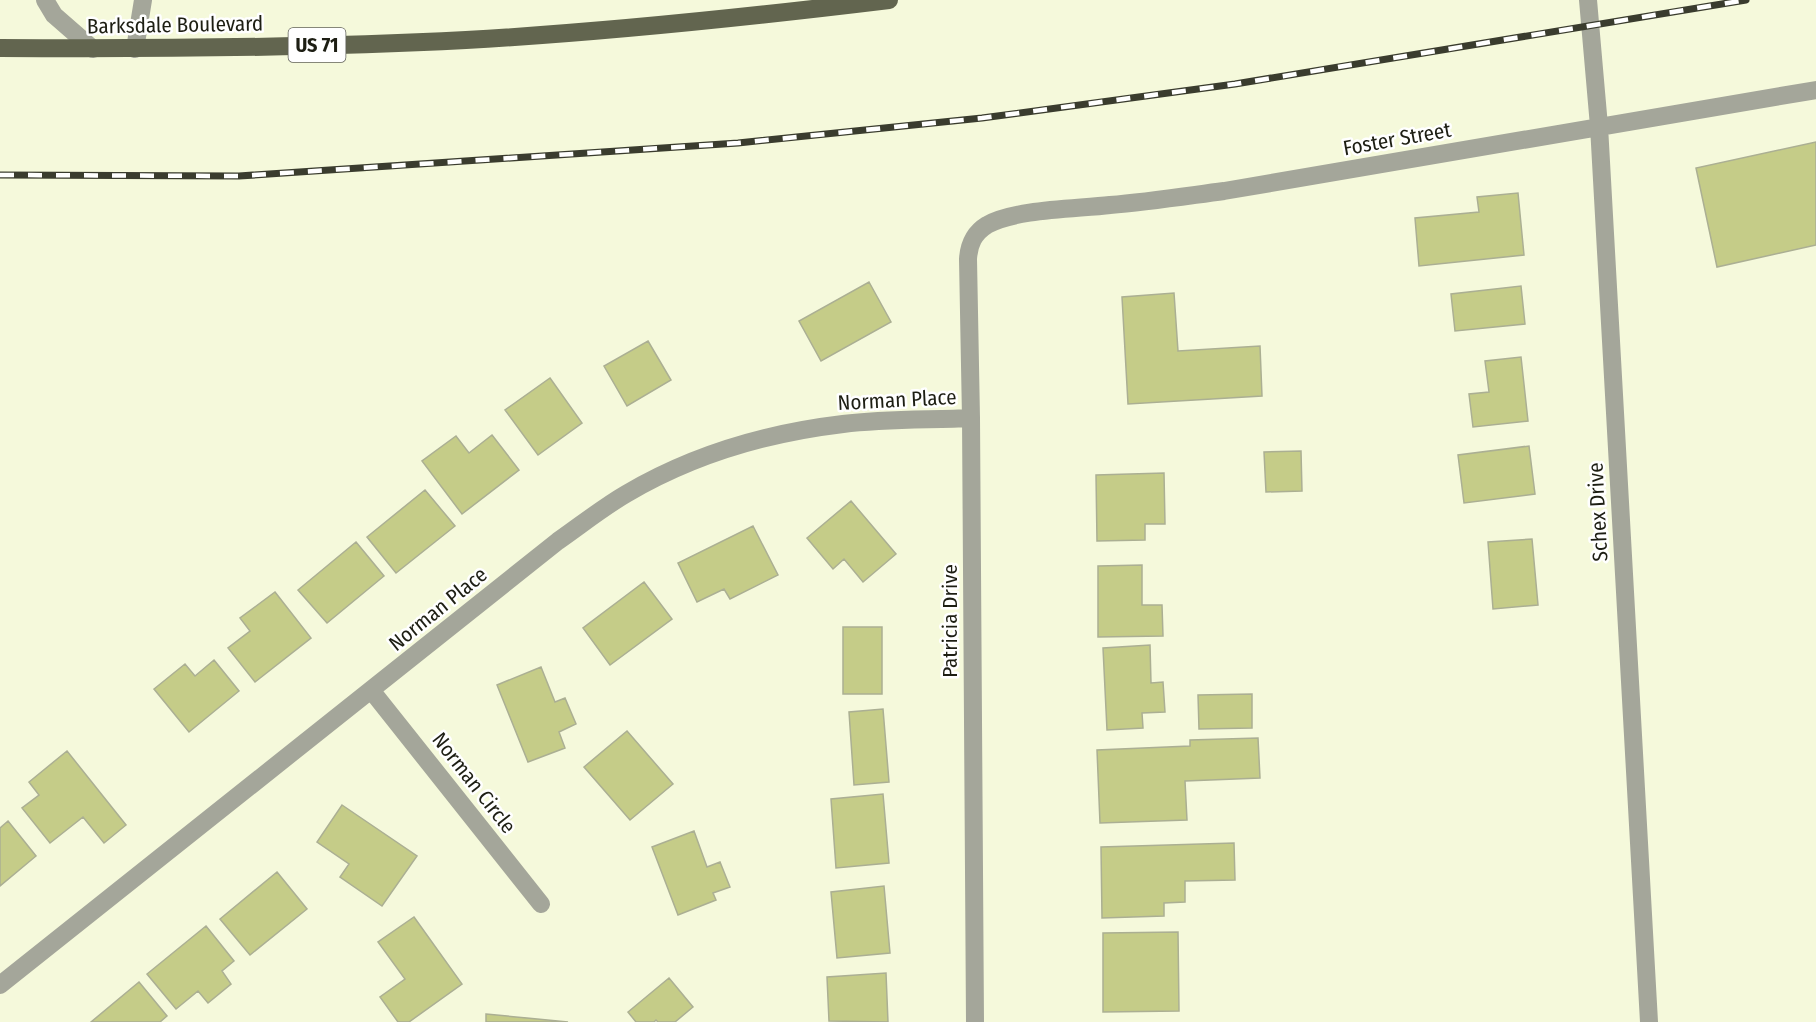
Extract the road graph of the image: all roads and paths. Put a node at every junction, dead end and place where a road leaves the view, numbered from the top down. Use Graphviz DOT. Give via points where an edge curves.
graph roads {
  1 [pos="45,0"];
  2 [pos="143,0"];
  3 [pos="889,0"];
  4 [pos="1588,0"];
  5 [pos="802,5"];
  6 [pos="0,48"];
  7 [pos="93,49"];
  8 [pos="135,49"];
  9 [pos="1816,90"];
  10 [pos="1599,126"];
  11 [pos="986,226"];
  12 [pos="971,418"];
  13 [pos="371,690"];
  14 [pos="541,904"];
  15 [pos="0,985"];
  16 [pos="975,1022"];
  17 [pos="1649,1022"];
  1 -- 7 [label="street" via="54,15"];
  2 -- 8 [label="street"];
  3 -- 5 [label="main road, Barksdale Boulevard / US 71"];
  4 -- 10 [label="street, Schex Drive"];
  5 -- 8 [label="main road, Barksdale Boulevard / US 71" via="634,27 466,40"];
  6 -- 7 [label="main road, Barksdale Boulevard / US 71"];
  7 -- 8 [label="main road, Barksdale Boulevard / US 71"];
  9 -- 10 [label="street, Foster Street"];
  10 -- 11 [label="street, Foster Street" via="1224,191 1023,214"];
  10 -- 17 [label="street, Schex Drive"];
  11 -- 12 [label="street, Patricia Drive" via="976,234 968,259"];
  12 -- 13 [label="street, Norman Place" via="844,424 762,439 695,460 594,515"];
  12 -- 16 [label="street, Patricia Drive"];
  13 -- 14 [label="street, Norman Circle"];
  13 -- 15 [label="street, Norman Place"];
}
